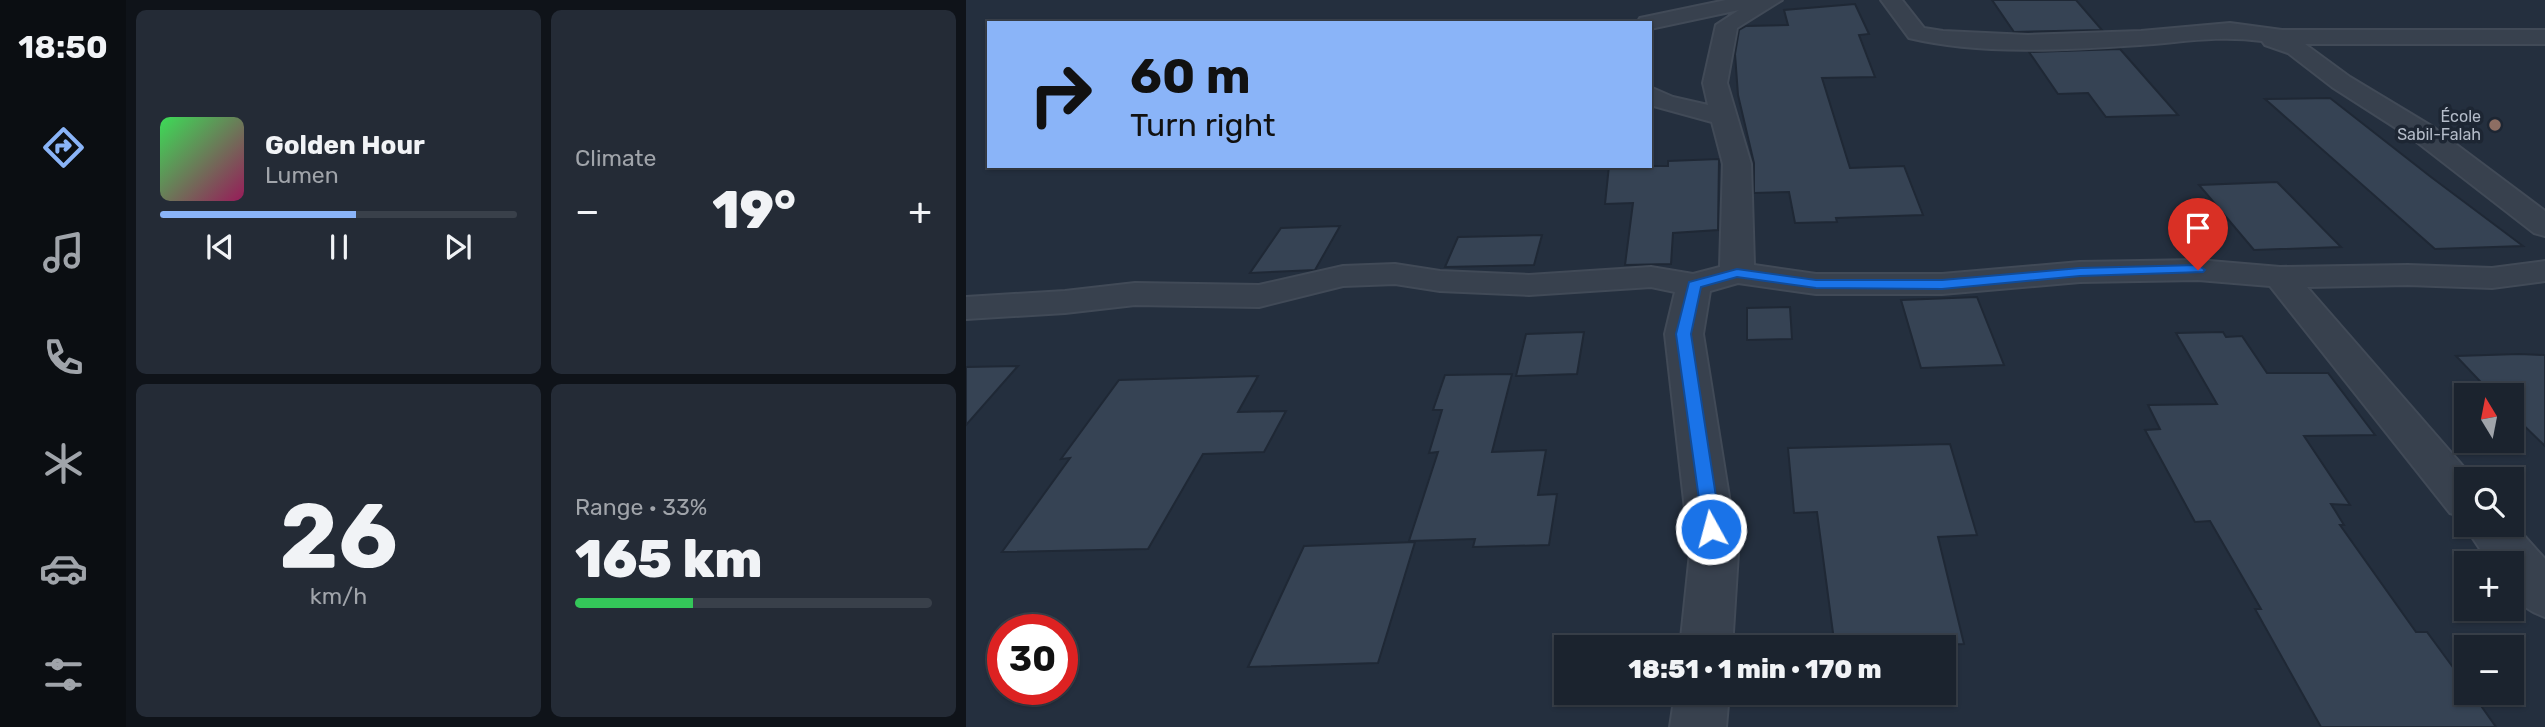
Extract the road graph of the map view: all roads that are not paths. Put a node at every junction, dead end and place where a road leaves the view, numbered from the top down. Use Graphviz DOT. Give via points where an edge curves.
graph roads {
  1 [pos="1755,0"];
  2 [pos="1772,0"];
  3 [pos="1891,0"];
  4 [pos="1652,22"];
  5 [pos="2255,33"];
  6 [pos="2545,37"];
  7 [pos="1652,96"];
  8 [pos="1725,117"];
  9 [pos="2545,226"];
  10 [pos="2545,271"];
  11 [pos="1737,273"];
  12 [pos="2280,278"];
  13 [pos="1694,285"];
  14 [pos="966,308"];
  15 [pos="2454,486"];
  16 [pos="2497,537"];
  17 [pos="2545,594"];
  18 [pos="1707,635"];
  19 [pos="1701,705"];
  20 [pos="1699,727"];
  1 -- 4 [label="street"];
  2 -- 8 [label="street" via="1727,25 1715,83"];
  3 -- 5 [label="street" via="1917,33 1943,38 2028,42 2197,31"];
  5 -- 6 [label="street" via="2282,37"];
  5 -- 9 [label="street" via="2297,48 2341,82 2423,133"];
  7 -- 8 [label="street"];
  8 -- 11 [label="street" via="1737,164"];
  10 -- 12 [label="street" via="2492,278"];
  11 -- 12 [label="street" via="1816,284 1942,284 2080,272 2198,270"];
  11 -- 13 [label="street"];
  12 -- 15 [label="street"];
  13 -- 14 [label="street" via="1651,277 1529,285 1395,274 1343,275 1259,296 1135,294"];
  13 -- 18 [label="street" via="1684,334 1714,553"];
  16 -- 17 [label="street"];
  19 -- 20 [label="street"];
}
